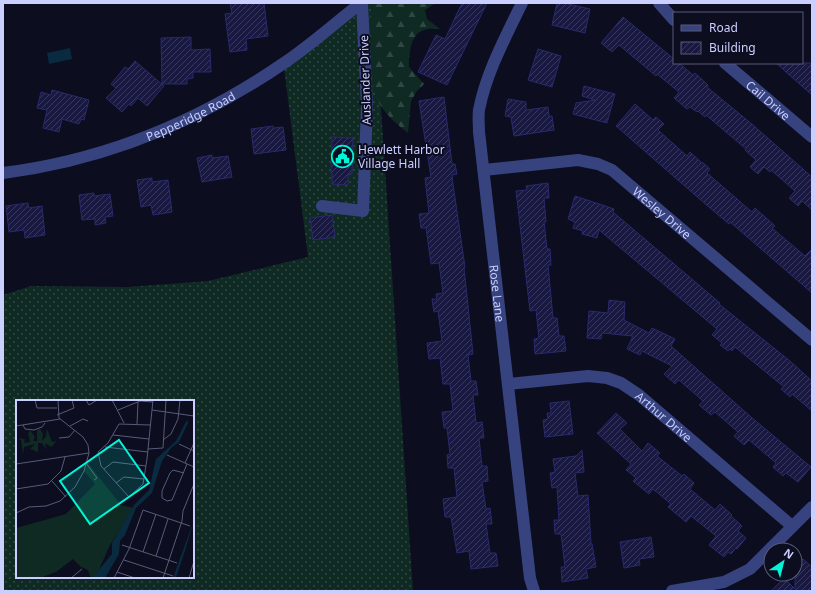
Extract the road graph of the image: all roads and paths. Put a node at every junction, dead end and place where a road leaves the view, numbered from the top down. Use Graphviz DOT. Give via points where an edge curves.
graph roads {
  1 [pos="522,3"];
  2 [pos="659,3"];
  3 [pos="359,5"];
  4 [pos="673,19"];
  5 [pos="726,64"];
  6 [pos="812,138"];
  7 [pos="484,170"];
  8 [pos="3,173"];
  9 [pos="322,206"];
  10 [pos="812,340"];
  11 [pos="508,384"];
  12 [pos="812,507"];
  13 [pos="792,526"];
  14 [pos="534,591"];
  15 [pos="672,591"];
  1 -- 7 [label="street, Rose Lane" via="500,47 479,111"];
  2 -- 4 [label="street"];
  3 -- 8 [label="street, Pepperidge Road" via="286,62 195,116 149,137 101,153"];
  3 -- 9 [label="street, Auslander Drive" via="367,106 364,211"];
  5 -- 6 [label="street, Cail Drive"];
  7 -- 10 [label="street, Wesley Drive" via="578,160 612,170"];
  7 -- 11 [label="street, Rose Lane"];
  11 -- 13 [label="street, Arthur Drive" via="588,376 621,383 639,395"];
  11 -- 14 [label="street, Rose Lane" via="530,578"];
  12 -- 13 [label="street"];
  13 -- 15 [label="street" via="750,569 724,582"];
}
